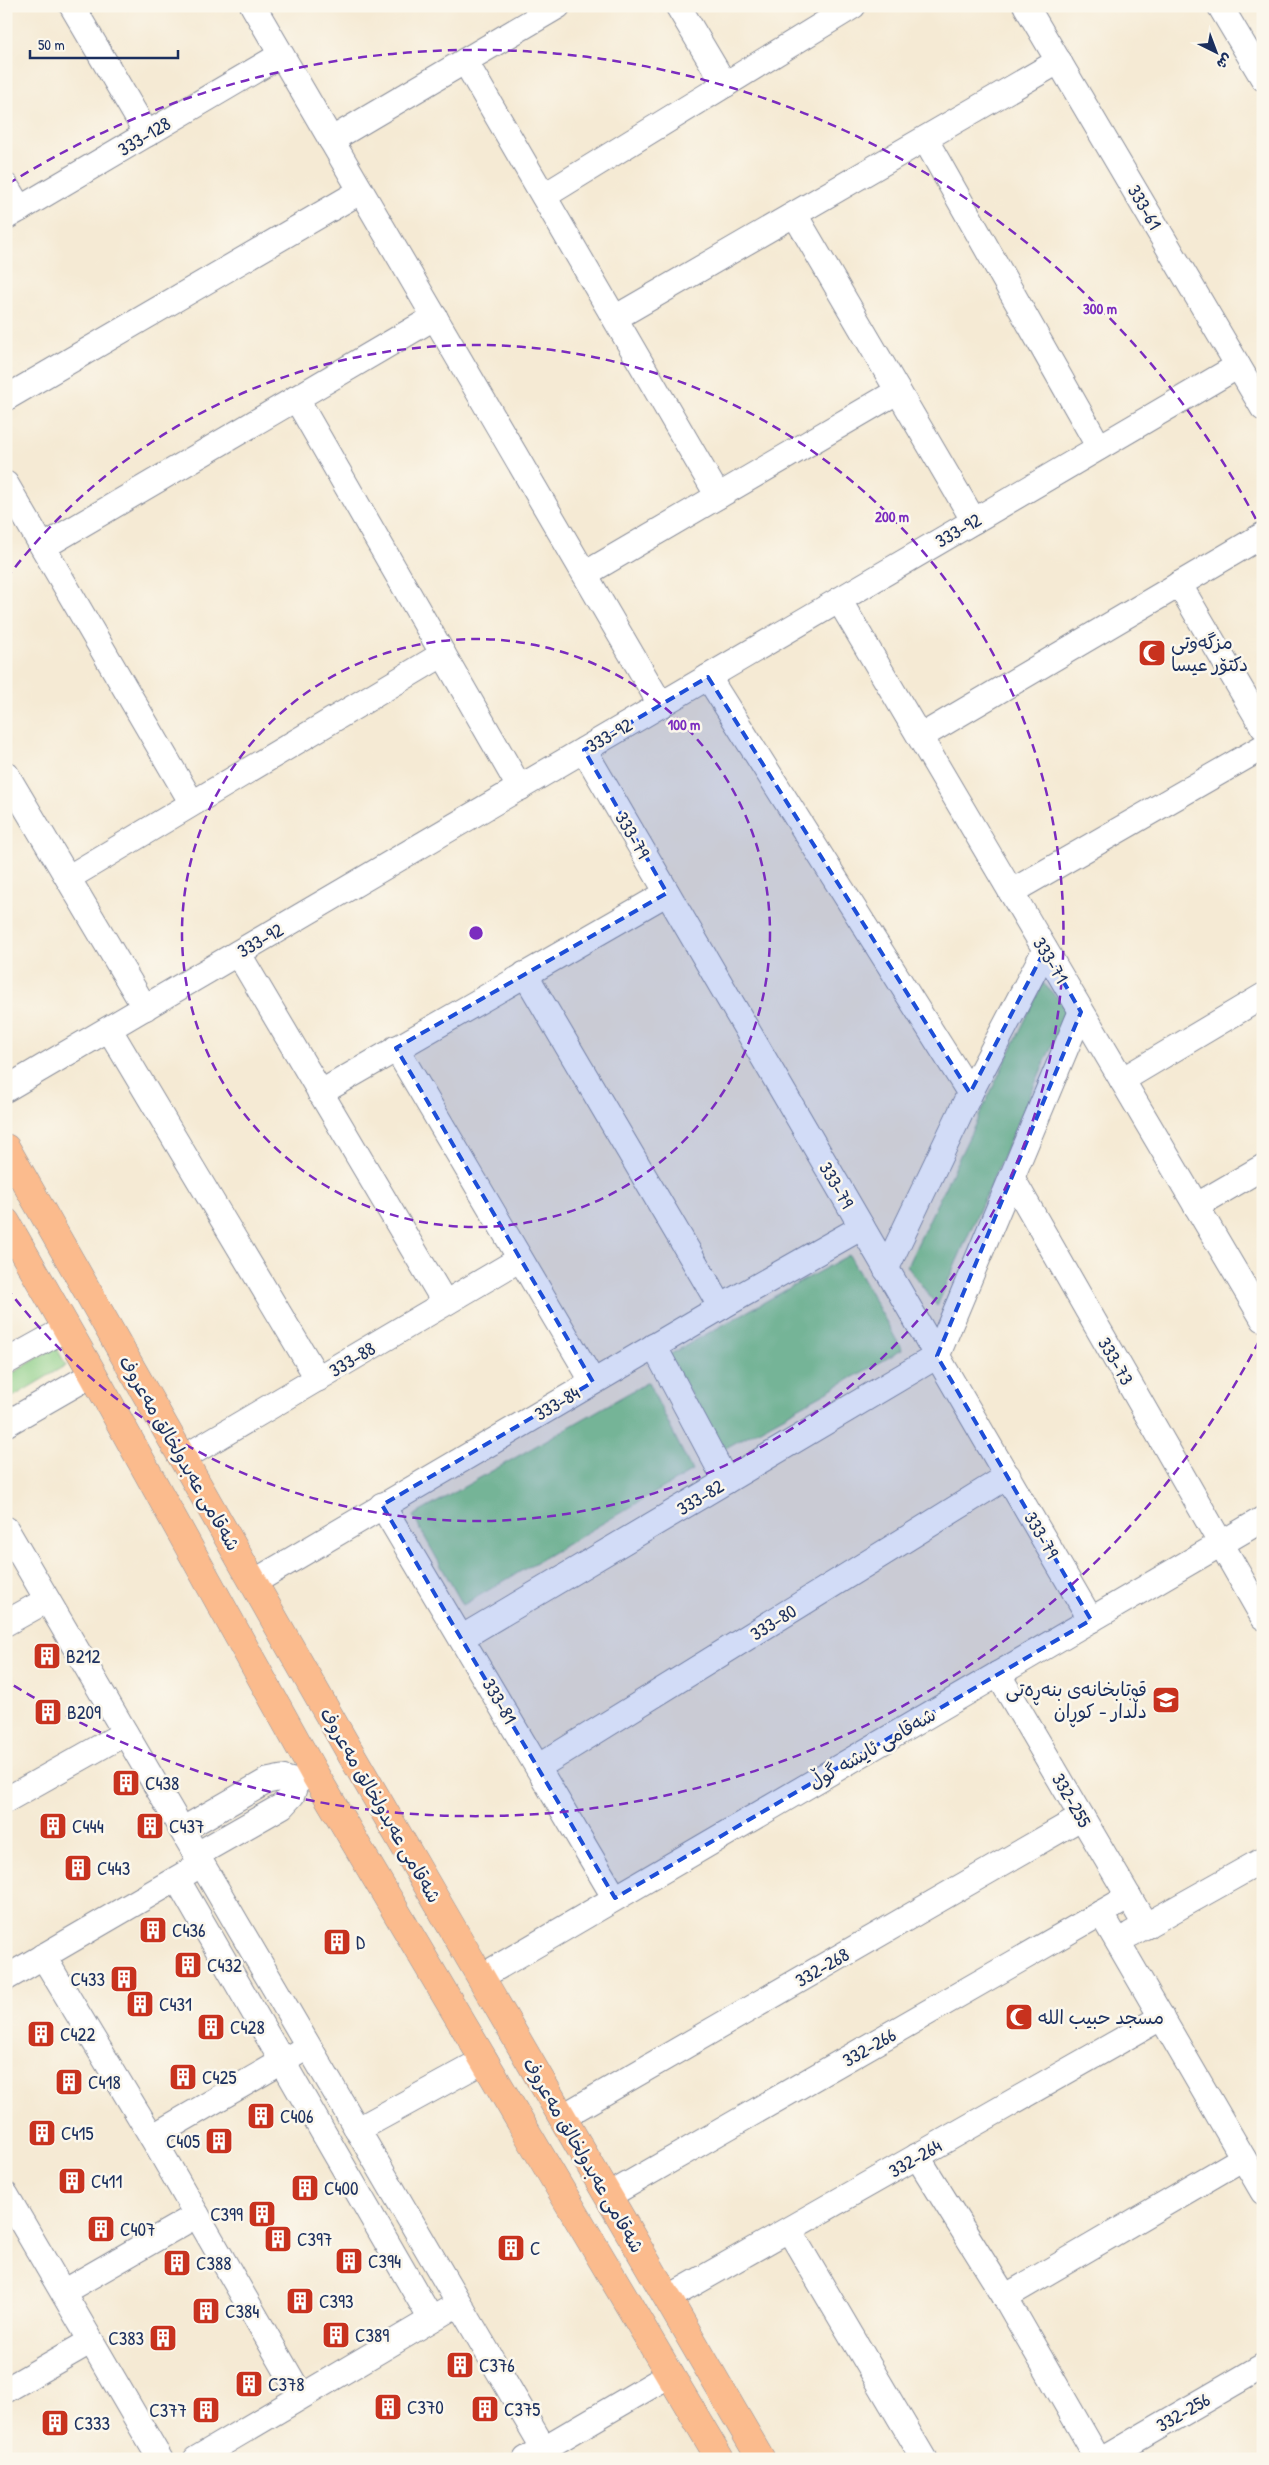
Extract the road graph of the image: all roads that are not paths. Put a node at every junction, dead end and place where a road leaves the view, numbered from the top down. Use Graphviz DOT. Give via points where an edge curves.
graph roads {
  1 [pos="72,6"];
  2 [pos="558,6"];
  3 [pos="678,6"];
  4 [pos="1026,6"];
  5 [pos="1220,6"];
  6 [pos="847,8"];
  7 [pos="262,10"];
  8 [pos="281,55"];
  9 [pos="465,61"];
  10 [pos="1059,61"];
  11 [pos="1263,78"];
  12 [pos="725,85"];
  13 [pos="147,134"];
  14 [pos="925,139"];
  15 [pos="331,140"];
  16 [pos="6,186"];
  17 [pos="361,191"];
  18 [pos="544,196"];
  19 [pos="13,213"];
  20 [pos="795,215"];
  21 [pos="434,317"];
  22 [pos="615,318"];
  23 [pos="1238,366"];
  24 [pos="898,391"];
  25 [pos="6,398"];
  26 [pos="296,398"];
  27 [pos="1263,408"];
  28 [pos="1099,447"];
  29 [pos="6,484"];
  30 [pos="718,496"];
  31 [pos="974,521"];
  32 [pos="1263,535"];
  33 [pos="43,547"];
  34 [pos="585,574"];
  35 [pos="1179,584"];
  36 [pos="839,600"];
  37 [pos="442,654"];
  38 [pos="708,677"];
  39 [pos="661,705"];
  40 [pos="1263,727"];
  41 [pos="920,737"];
  42 [pos="1263,747"];
  43 [pos="584,750"];
  44 [pos="6,774"];
  45 [pos="520,788"];
  46 [pos="192,803"];
  47 [pos="68,878"];
  48 [pos="1011,892"];
  49 [pos="667,893"];
  50 [pos="1045,950"];
  51 [pos="238,953"];
  52 [pos="525,974"];
  53 [pos="1263,996"];
  54 [pos="145,1008"];
  55 [pos="1082,1012"];
  56 [pos="108,1029"];
  57 [pos="396,1048"];
  58 [pos="1122,1080"];
  59 [pos="6,1089"];
  60 [pos="320,1093"];
  61 [pos="970,1093"];
  62 [pos="6,1148"];
  63 [pos="1263,1167"];
  64 [pos="1012,1178"];
  65 [pos="1196,1206"];
  66 [pos="6,1222"];
  67 [pos="862,1227"];
  68 [pos="520,1259"];
  69 [pos="886,1269"];
  70 [pos="445,1303"];
  71 [pos="721,1307"];
  72 [pos="1263,1319"];
  73 [pos="67,1328"];
  74 [pos="654,1346"];
  75 [pos="937,1356"];
  76 [pos="6,1362"];
  77 [pos="94,1374"];
  78 [pos="318,1379"];
  79 [pos="593,1382"];
  80 [pos="6,1424"];
  81 [pos="183,1458"];
  82 [pos="1008,1476"];
  83 [pos="726,1481"];
  84 [pos="382,1505"];
  85 [pos="1263,1519"];
  86 [pos="6,1529"];
  87 [pos="1220,1545"];
  88 [pos="254,1582"];
  89 [pos="47,1600"];
  90 [pos="1263,1617"];
  91 [pos="1091,1620"];
  92 [pos="6,1623"];
  93 [pos="463,1637"];
  94 [pos="998,1674"];
  95 [pos="125,1733"];
  96 [pos="351,1754"];
  97 [pos="538,1767"];
  98 [pos="305,1778"];
  99 [pos="6,1800"];
  100 [pos="1082,1817"];
  101 [pos="182,1830"];
  102 [pos="199,1859"];
  103 [pos="1263,1860"];
  104 [pos="177,1879"];
  105 [pos="615,1898"];
  106 [pos="1129,1898"];
  107 [pos="1102,1913"];
  108 [pos="1146,1926"];
  109 [pos="1118,1941"];
  110 [pos="43,1956"];
  111 [pos="481,1977"];
  112 [pos="6,1978"];
  113 [pos="1162,2017"];
  114 [pos="308,2046"];
  115 [pos="485,2060"];
  116 [pos="284,2061"];
  117 [pos="562,2118"];
  118 [pos="358,2130"];
  119 [pos="152,2138"];
  120 [pos="917,2156"];
  121 [pos="1243,2158"];
  122 [pos="1263,2191"];
  123 [pos="608,2196"];
  124 [pos="9,2206"];
  125 [pos="197,2215"];
  126 [pos="789,2230"];
  127 [pos="63,2292"];
  128 [pos="1005,2297"];
  129 [pos="668,2298"];
  130 [pos="459,2303"];
  131 [pos="431,2320"];
  132 [pos="91,2341"];
  133 [pos="1263,2366"];
  134 [pos="671,2374"];
  135 [pos="6,2390"];
  136 [pos="301,2396"];
  137 [pos="540,2455"];
  138 [pos="160,2459"];
  139 [pos="196,2459"];
  140 [pos="720,2459"];
  141 [pos="761,2459"];
  142 [pos="924,2459"];
  143 [pos="1098,2459"];
  144 [pos="1104,2459"];
  1 -- 13 [label="street"];
  2 -- 9 [label="street"];
  3 -- 12 [label="street"];
  4 -- 10 [label="street, 333-61"];
  5 -- 11 [label="street"];
  6 -- 12 [label="street"];
  7 -- 8 [label="street"];
  8 -- 13 [label="street, 333-128"];
  8 -- 15 [label="street"];
  9 -- 15 [label="street"];
  9 -- 18 [label="street"];
  10 -- 14 [label="street"];
  10 -- 23 [label="street, 333-61"];
  12 -- 18 [label="street"];
  13 -- 19 [label="street, 333-128"];
  14 -- 20 [label="street"];
  14 -- 28 [label="street"];
  15 -- 17 [label="street"];
  16 -- 19 [label="street"];
  17 -- 21 [label="street"];
  17 -- 25 [label="street"];
  18 -- 22 [label="street"];
  20 -- 22 [label="street"];
  20 -- 24 [label="street"];
  21 -- 26 [label="street"];
  21 -- 34 [label="street"];
  22 -- 30 [label="street"];
  23 -- 27 [label="street, 333-61"];
  23 -- 28 [label="street, 333-92"];
  24 -- 30 [label="street"];
  24 -- 31 [label="street"];
  26 -- 33 [label="street"];
  26 -- 37 [label="street"];
  28 -- 31 [label="street, 333-92"];
  29 -- 33 [label="street"];
  30 -- 34 [label="street"];
  31 -- 36 [label="street, 333-92"];
  32 -- 35 [label="street"];
  33 -- 46 [label="street"];
  34 -- 39 [label="street"];
  35 -- 40 [label="street"];
  35 -- 41 [label="street"];
  36 -- 38 [label="street, 333-92"];
  36 -- 41 [label="street, 333-71"];
  37 -- 45 [label="street"];
  37 -- 46 [label="street"];
  38 -- 39 [label="street, 333-92"];
  38 -- 61 [label="street"];
  39 -- 43 [label="street, 333-92"];
  41 -- 48 [label="street, 333-71"];
  42 -- 48 [label="street"];
  43 -- 45 [label="street, 333-92"];
  43 -- 49 [label="street, 333-79"];
  44 -- 47 [label="street"];
  45 -- 51 [label="street, 333-92"];
  46 -- 47 [label="street"];
  47 -- 54 [label="street"];
  48 -- 50 [label="street, 333-71"];
  49 -- 52 [label="street"];
  49 -- 67 [label="street, 333-79"];
  50 -- 55 [label="street, 333-71"];
  50 -- 61 [label="street"];
  51 -- 54 [label="street, 333-92"];
  51 -- 60 [label="street"];
  52 -- 57 [label="street"];
  52 -- 71 [label="street"];
  53 -- 58 [label="street"];
  54 -- 56 [label="street, 333-92"];
  55 -- 58 [label="street, 333-71"];
  55 -- 64 [label="street"];
  56 -- 59 [label="street, 333-92"];
  56 -- 78 [label="street"];
  57 -- 60 [label="street"];
  57 -- 68 [label="street"];
  58 -- 65 [label="street, 333-71"];
  60 -- 70 [label="street"];
  61 -- 69 [label="street"];
  62 -- 81 [label="main road, شەقامی عەبدولخالق مەعروف"];
  63 -- 65 [label="street"];
  64 -- 75 [label="street"];
  64 -- 87 [label="street, 333-73"];
  65 -- 72 [label="street, 333-71"];
  66 -- 73 [label="main road, شەقامی عەبدولخالق مەعروف"];
  67 -- 69 [label="street, 333-79"];
  67 -- 71 [label="street, 333-84"];
  68 -- 70 [label="street, 333-88"];
  68 -- 79 [label="street"];
  69 -- 75 [label="street, 333-79"];
  70 -- 78 [label="street, 333-88"];
  71 -- 74 [label="street, 333-84"];
  73 -- 76 [label="street"];
  73 -- 77 [label="main road, شەقامی عەبدولخالق مەعروف"];
  74 -- 79 [label="street, 333-84"];
  74 -- 83 [label="street"];
  75 -- 82 [label="street, 333-79"];
  75 -- 83 [label="street, 333-82"];
  77 -- 80 [label="street"];
  77 -- 98 [label="main road, شەقامی عەبدولخالق مەعروف"];
  78 -- 81 [label="street, 333-88"];
  79 -- 84 [label="street, 333-84"];
  81 -- 88 [label="main road, شەقامی عەبدولخالق مەعروف"];
  82 -- 91 [label="street, 333-79"];
  82 -- 97 [label="street, 333-80"];
  83 -- 93 [label="street, 333-82"];
  84 -- 88 [label="street, 333-84"];
  84 -- 93 [label="street, 333-81"];
  85 -- 87 [label="street, شەقامی ئایشە گوڵ"];
  86 -- 89 [label="street"];
  87 -- 90 [label="street, 333-73"];
  87 -- 91 [label="street, شەقامی ئایشە گوڵ"];
  88 -- 96 [label="main road, شەقامی عەبدولخالق مەعروف"];
  89 -- 92 [label="street"];
  89 -- 95 [label="street"];
  91 -- 94 [label="street, شەقامی ئایشە گوڵ"];
  93 -- 97 [label="street, 333-81"];
  94 -- 100 [label="street, 332-255"];
  94 -- 105 [label="street, شەقامی ئایشە گوڵ"];
  95 -- 99 [label="street"];
  95 -- 101 [label="street"];
  96 -- 98 [label="main road"];
  96 -- 111 [label="main road, شەقامی عەبدولخالق مەعروف"];
  97 -- 105 [label="street, 333-81"];
  98 -- 101 [label="street" via="267,1781"];
  98 -- 102 [label="street" via="282,1806"];
  98 -- 115 [label="main road, شەقامی عەبدولخالق مەعروف"];
  100 -- 106 [label="street, 332-255"];
  100 -- 117 [label="street, 332-268"];
  101 -- 102 [label="street"];
  102 -- 104 [label="street"];
  102 -- 114 [label="street"];
  103 -- 108 [label="street"];
  104 -- 110 [label="street"];
  104 -- 116 [label="street"];
  105 -- 111 [label="street, شەقامی ئایشە گوڵ"];
  106 -- 107 [label="street, 332-266"];
  106 -- 108 [label="street, 332-255"];
  107 -- 109 [label="street"];
  107 -- 123 [label="street, 332-266"];
  108 -- 109 [label="street"];
  109 -- 113 [label="street"];
  110 -- 112 [label="street"];
  110 -- 119 [label="street"];
  111 -- 117 [label="main road, شەقامی عەبدولخالق مەعروف"];
  113 -- 120 [label="street, 332-264"];
  113 -- 121 [label="street"];
  114 -- 116 [label="street"];
  114 -- 118 [label="street"];
  115 -- 118 [label="street"];
  115 -- 134 [label="main road, شەقامی عەبدولخالق مەعروف"];
  116 -- 119 [label="street"];
  116 -- 131 [label="street"];
  117 -- 123 [label="main road, شەقامی عەبدولخالق مەعروف"];
  118 -- 130 [label="street"];
  119 -- 125 [label="street"];
  120 -- 126 [label="street, 332-264"];
  120 -- 128 [label="street"];
  121 -- 122 [label="street"];
  121 -- 128 [label="street"];
  123 -- 129 [label="main road, شەقامی عەبدولخالق مەعروف"];
  124 -- 127 [label="street"];
  125 -- 127 [label="street"];
  125 -- 136 [label="street"];
  126 -- 129 [label="street, 332-264"];
  126 -- 142 [label="street"];
  127 -- 132 [label="street"];
  128 -- 143 [label="street"];
  129 -- 141 [label="main road, شەقامی عەبدولخالق مەعروف"];
  130 -- 131 [label="street"];
  130 -- 137 [label="street"];
  131 -- 136 [label="street"];
  132 -- 135 [label="street"];
  132 -- 138 [label="street"];
  133 -- 144 [label="street, 332-256"];
  134 -- 137 [label="street"];
  134 -- 140 [label="main road, شەقامی عەبدولخالق مەعروف"];
  136 -- 139 [label="street"];
}
